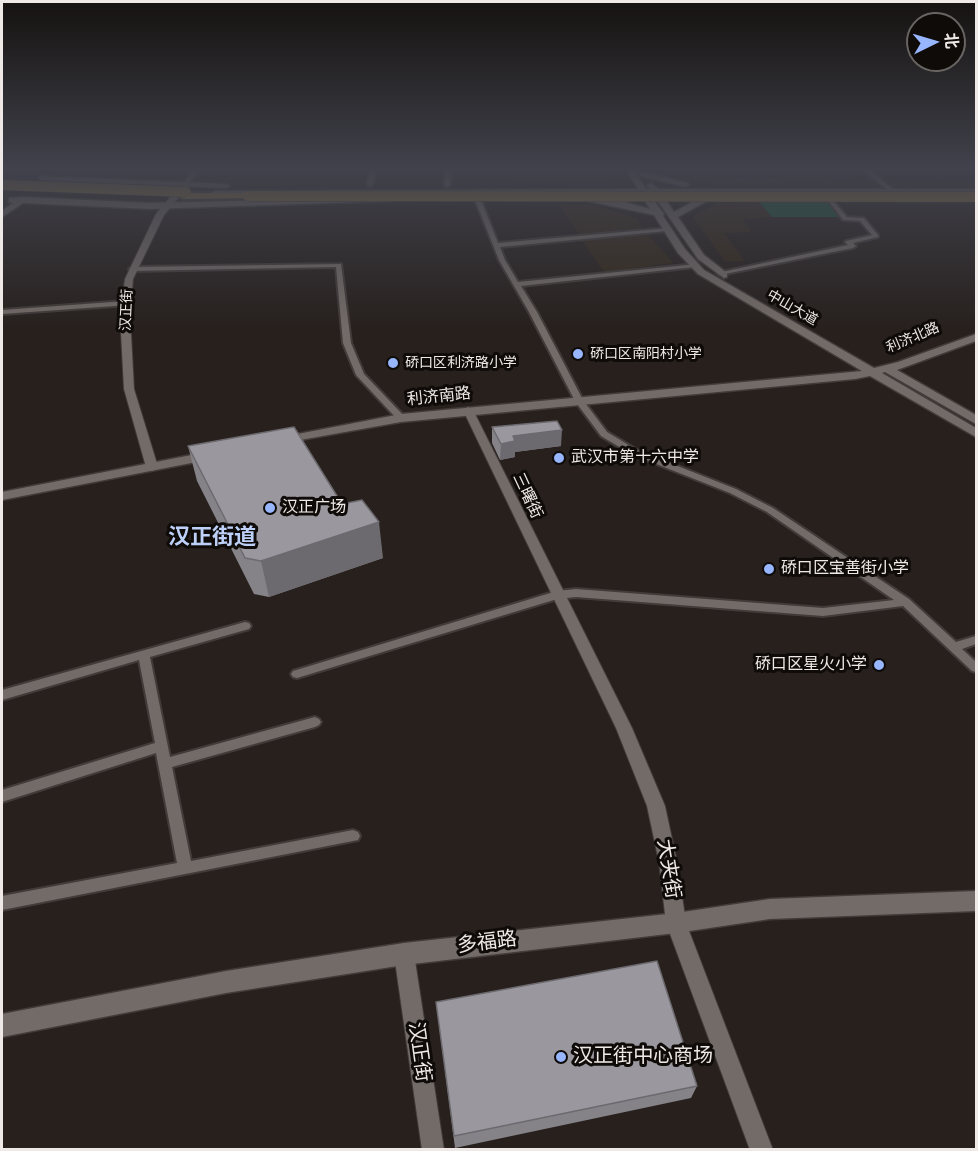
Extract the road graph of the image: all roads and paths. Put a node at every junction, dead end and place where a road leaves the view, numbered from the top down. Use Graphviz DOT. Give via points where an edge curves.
graph roads {
  1 [pos="155,224"];
  2 [pos="488,224"];
  3 [pos="665,224"];
  4 [pos="679,224"];
  5 [pos="866,224"];
  6 [pos="667,229"];
  7 [pos="497,245"];
  8 [pos="695,265"];
  9 [pos="132,269"];
  10 [pos="720,273"];
  11 [pos="517,284"];
  12 [pos="126,303"];
  13 [pos="2,312"];
  14 [pos="976,328"];
  15 [pos="976,337"];
  16 [pos="879,369"];
  17 [pos="579,401"];
  18 [pos="468,410"];
  19 [pos="401,418"];
  20 [pos="976,420"];
  21 [pos="976,434"];
  22 [pos="267,444"];
  23 [pos="221,453"];
  24 [pos="152,467"];
  25 [pos="2,496"];
  26 [pos="557,595"];
  27 [pos="905,602"];
  28 [pos="245,626"];
  29 [pos="976,640"];
  30 [pos="954,647"];
  31 [pos="144,655"];
  32 [pos="976,668"];
  33 [pos="297,674"];
  34 [pos="2,695"];
  35 [pos="315,722"];
  36 [pos="162,746"];
  37 [pos="165,764"];
  38 [pos="2,796"];
  39 [pos="353,836"];
  40 [pos="185,868"];
  41 [pos="976,901"];
  42 [pos="2,903"];
  43 [pos="676,923"];
  44 [pos="404,954"];
  45 [pos="2,1026"];
  46 [pos="433,1149"];
  47 [pos="762,1149"];
  1 -- 9 [label="street, 汉正街"];
  2 -- 7 [label="street"];
  3 -- 6 [label="main road, 中山大道"];
  4 -- 10 [label="main road, 中山大道" via="701,257"];
  5 -- 10 [label="street" via="876,236 848,242 853,246"];
  6 -- 7 [label="street"];
  6 -- 8 [label="main road, 中山大道"];
  7 -- 11 [label="street"];
  8 -- 11 [label="street"];
  8 -- 16 [label="main road, 中山大道" via="726,287"];
  9 -- 12 [label="street, 汉正街"];
  9 -- 19 [label="street" via="339,265 346,343 360,375"];
  10 -- 16 [label="main road, 中山大道"];
  11 -- 17 [label="street"];
  12 -- 13 [label="street"];
  12 -- 24 [label="street, 汉正街" via="129,389"];
  14 -- 16 [label="main road, 利济北路" via="891,360"];
  15 -- 16 [label="main road, 利济北路" via="902,365"];
  16 -- 17 [label="main road, 利济南路" via="843,378"];
  16 -- 20 [label="main road, 中山大道"];
  16 -- 21 [label="main road, 中山大道"];
  17 -- 18 [label="main road, 利济南路"];
  17 -- 27 [label="street" via="604,434 634,452 770,510"];
  18 -- 19 [label="main road, 利济南路"];
  18 -- 26 [label="street, 三曙街"];
  19 -- 22 [label="main road, 利济南路"];
  23 -- 24 [label="main road"];
  24 -- 25 [label="main road"];
  26 -- 27 [label="street" via="603,594 823,612"];
  26 -- 33 [label="street"];
  26 -- 43 [label="street, 大夹街" via="624,728 656,806"];
  27 -- 30 [label="street"];
  28 -- 31 [label="street"];
  29 -- 30 [label="street"];
  30 -- 32 [label="street"];
  31 -- 34 [label="street"];
  31 -- 36 [label="street"];
  35 -- 37 [label="street"];
  36 -- 37 [label="street"];
  36 -- 38 [label="street"];
  37 -- 40 [label="street"];
  39 -- 40 [label="street"];
  40 -- 42 [label="street"];
  41 -- 43 [label="main road, 多福路" via="770,909"];
  43 -- 44 [label="main road, 多福路"];
  43 -- 47 [label="street, 大夹街"];
  44 -- 45 [label="main road, 多福路" via="226,982"];
  44 -- 46 [label="street, 汉正街"];
}
